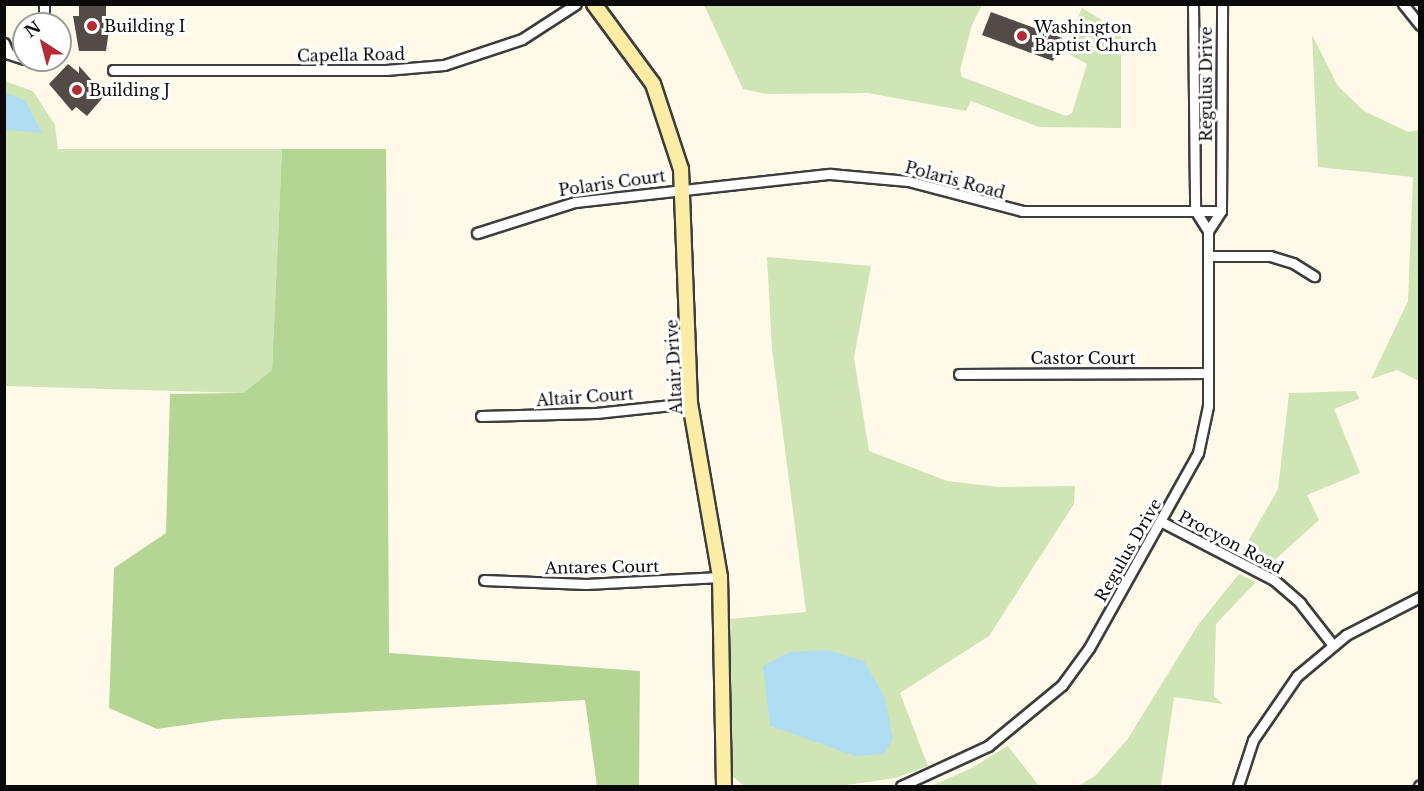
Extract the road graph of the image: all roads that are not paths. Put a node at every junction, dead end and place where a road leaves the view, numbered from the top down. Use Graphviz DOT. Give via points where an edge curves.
graph roads {
  1 [pos="576,4"];
  2 [pos="594,4"];
  3 [pos="1192,4"];
  4 [pos="1222,4"];
  5 [pos="1404,4"];
  6 [pos="1419,25"];
  7 [pos="4,42"];
  8 [pos="12,55"];
  9 [pos="112,70"];
  10 [pos="683,188"];
  11 [pos="1195,210"];
  12 [pos="1221,211"];
  13 [pos="1208,231"];
  14 [pos="477,233"];
  15 [pos="1208,256"];
  16 [pos="1314,276"];
  17 [pos="1208,373"];
  18 [pos="959,374"];
  19 [pos="690,403"];
  20 [pos="481,416"];
  21 [pos="1162,522"];
  22 [pos="720,577"];
  23 [pos="484,580"];
  24 [pos="1419,597"];
  25 [pos="1332,644"];
  26 [pos="724,786"];
  27 [pos="901,786"];
  28 [pos="1238,786"];
  1 -- 9 [label="street, Capella Road" via="506,46 427,67"];
  2 -- 10 [label="street, Altair Drive" via="653,84 674,138"];
  3 -- 11 [label="street, Regulus Drive"];
  4 -- 12 [label="street, Regulus Drive"];
  5 -- 6 [label="street"];
  7 -- 8 [label="street"];
  10 -- 11 [label="street, Polaris Road" via="845,174 908,182 1015,210"];
  10 -- 14 [label="street, Polaris Court" via="575,202"];
  10 -- 19 [label="street, Altair Drive"];
  11 -- 12 [label="street, Polaris Road"];
  11 -- 13 [label="street"];
  12 -- 13 [label="street"];
  13 -- 15 [label="street, Regulus Drive"];
  15 -- 16 [label="street" via="1269,256 1293,263"];
  15 -- 17 [label="street, Regulus Drive"];
  17 -- 18 [label="street, Castor Court"];
  17 -- 21 [label="street, Regulus Drive" via="1203,440"];
  19 -- 20 [label="street, Altair Court" via="596,413"];
  19 -- 22 [label="street, Altair Drive"];
  21 -- 25 [label="street, Procyon Road" via="1274,580 1292,595"];
  21 -- 27 [label="street, Regulus Drive" via="1089,648 1046,701 969,758"];
  22 -- 23 [label="street, Antares Court" via="586,584"];
  22 -- 26 [label="street, Altair Drive"];
  24 -- 25 [label="street"];
  25 -- 28 [label="street" via="1272,707 1253,740"];
}
